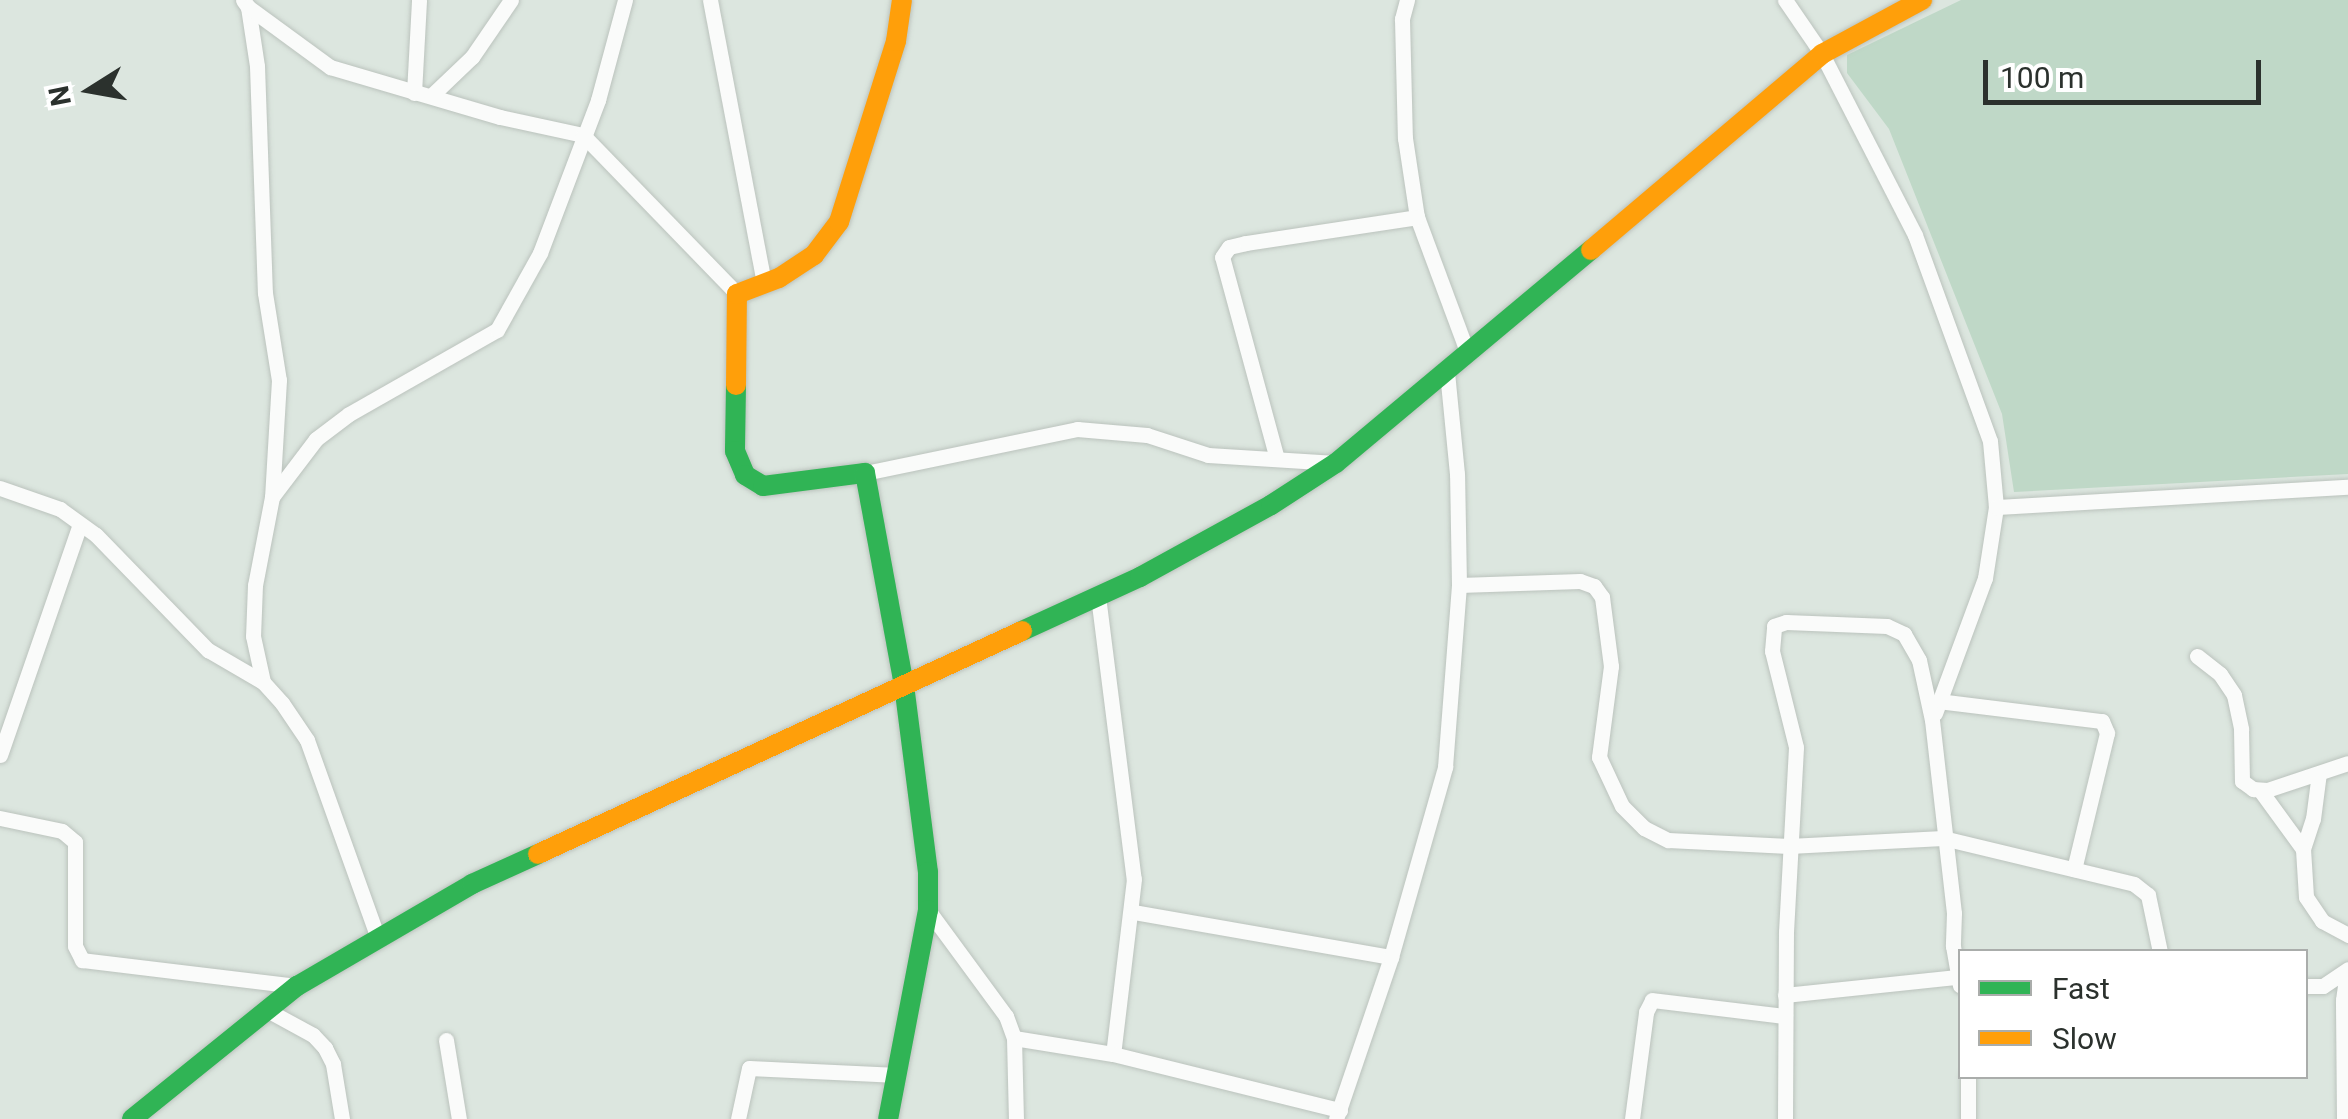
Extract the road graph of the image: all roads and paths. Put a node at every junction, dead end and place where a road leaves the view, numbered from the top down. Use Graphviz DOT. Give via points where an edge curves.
graph roads {
  1 [pos="418,0"];
  2 [pos="512,0"];
  3 [pos="625,0"];
  4 [pos="710,0"];
  5 [pos="902,0"];
  6 [pos="1407,0"];
  7 [pos="1785,0"];
  8 [pos="1922,0"];
  9 [pos="246,4"];
  10 [pos="1822,54"];
  11 [pos="423,95"];
  12 [pos="582,135"];
  13 [pos="1417,217"];
  14 [pos="764,284"];
  15 [pos="738,294"];
  16 [pos="1468,354"];
  17 [pos="1447,372"];
  18 [pos="1276,459"];
  19 [pos="1336,463"];
  20 [pos="864,473"];
  21 [pos="2348,487"];
  22 [pos="0,488"];
  23 [pos="272,497"];
  24 [pos="1996,507"];
  25 [pos="80,524"];
  26 [pos="1458,586"];
  27 [pos="1098,596"];
  28 [pos="2196,656"];
  29 [pos="263,682"];
  30 [pos="904,686"];
  31 [pos="1938,701"];
  32 [pos="1932,720"];
  33 [pos="0,754"];
  34 [pos="2348,763"];
  35 [pos="2319,772"];
  36 [pos="2260,790"];
  37 [pos="0,818"];
  38 [pos="1944,838"];
  39 [pos="1789,846"];
  40 [pos="2303,849"];
  41 [pos="2074,869"];
  42 [pos="928,910"];
  43 [pos="1132,912"];
  44 [pos="2348,935"];
  45 [pos="377,936"];
  46 [pos="2159,949"];
  47 [pos="1391,957"];
  48 [pos="2348,970"];
  49 [pos="1958,971"];
  50 [pos="1958,981"];
  51 [pos="297,986"];
  52 [pos="2308,986"];
  53 [pos="1784,995"];
  54 [pos="267,1010"];
  55 [pos="1785,1016"];
  56 [pos="1014,1038"];
  57 [pos="446,1040"];
  58 [pos="1113,1054"];
  59 [pos="898,1075"];
  60 [pos="1968,1079"];
  61 [pos="1338,1114"];
  62 [pos="132,1119"];
  63 [pos="342,1119"];
  64 [pos="459,1119"];
  65 [pos="738,1119"];
  66 [pos="888,1119"];
  67 [pos="1016,1119"];
  68 [pos="1632,1119"];
  69 [pos="1785,1119"];
  70 [pos="1968,1119"];
  71 [pos="2344,1119"];
  1 -- 11 [label="street"];
  2 -- 11 [label="street" via="472,57"];
  3 -- 12 [label="street"];
  4 -- 14 [label="street"];
  5 -- 14 [label="street" via="896,40 839,222 814,256"];
  6 -- 13 [label="street" via="1404,138"];
  7 -- 10 [label="street"];
  8 -- 10 [label="street"];
  9 -- 11 [label="street" via="330,67"];
  9 -- 23 [label="street" via="262,145 265,293 279,380"];
  10 -- 16 [label="street"];
  10 -- 24 [label="street" via="1915,235 1952,328 1990,441"];
  11 -- 12 [label="street"];
  12 -- 15 [label="street"];
  12 -- 23 [label="street" via="540,252 497,330 338,422 316,439"];
  13 -- 16 [label="street"];
  13 -- 18 [label="street" via="1228,247 1222,258"];
  14 -- 15 [label="street"];
  15 -- 20 [label="street" via="735,451 745,475 762,486"];
  16 -- 17 [label="street"];
  17 -- 19 [label="street"];
  17 -- 26 [label="street"];
  18 -- 19 [label="street"];
  18 -- 20 [label="street" via="1208,455 1147,435 1076,429"];
  19 -- 27 [label="street" via="1231,529"];
  20 -- 30 [label="street"];
  21 -- 24 [label="street"];
  22 -- 25 [label="street" via="60,509"];
  23 -- 29 [label="street" via="254,585 252,636"];
  24 -- 31 [label="street" via="1980,599"];
  25 -- 29 [label="street" via="208,650"];
  25 -- 33 [label="street"];
  26 -- 39 [label="street" via="1594,586 1602,597 1610,666 1600,757 1622,806 1668,840"];
  26 -- 47 [label="street" via="1445,767"];
  27 -- 30 [label="street"];
  27 -- 43 [label="street" via="1134,878"];
  28 -- 36 [label="street" via="2234,695 2242,781"];
  29 -- 45 [label="street" via="307,740"];
  30 -- 42 [label="street"];
  30 -- 45 [label="street" via="517,862"];
  31 -- 32 [label="street"];
  31 -- 41 [label="street" via="2106,726"];
  32 -- 38 [label="street"];
  32 -- 39 [label="street" via="1920,660 1904,634 1886,626 1774,626 1772,651 1796,747"];
  34 -- 35 [label="street"];
  35 -- 36 [label="street"];
  35 -- 40 [label="street"];
  36 -- 40 [label="street"];
  37 -- 51 [label="street" via="62,831 76,842 75,946 82,960"];
  38 -- 39 [label="street"];
  38 -- 41 [label="street"];
  38 -- 49 [label="street"];
  39 -- 53 [label="street"];
  40 -- 44 [label="street" via="2306,896 2322,921"];
  41 -- 46 [label="street" via="2142,889"];
  42 -- 56 [label="street" via="991,992"];
  42 -- 59 [label="street"];
  43 -- 47 [label="street"];
  43 -- 58 [label="street"];
  45 -- 51 [label="street"];
  47 -- 61 [label="street"];
  48 -- 52 [label="street" via="2322,986"];
  48 -- 71 [label="street"];
  50 -- 53 [label="street"];
  51 -- 54 [label="street"];
  53 -- 55 [label="street"];
  54 -- 62 [label="street"];
  54 -- 63 [label="street" via="326,1048"];
  55 -- 68 [label="street" via="1652,1000"];
  55 -- 69 [label="street"];
  56 -- 58 [label="street"];
  56 -- 67 [label="street"];
  57 -- 64 [label="street"];
  58 -- 61 [label="street"];
  59 -- 65 [label="street" via="749,1068"];
  59 -- 66 [label="street"];
  60 -- 70 [label="street"];
}
